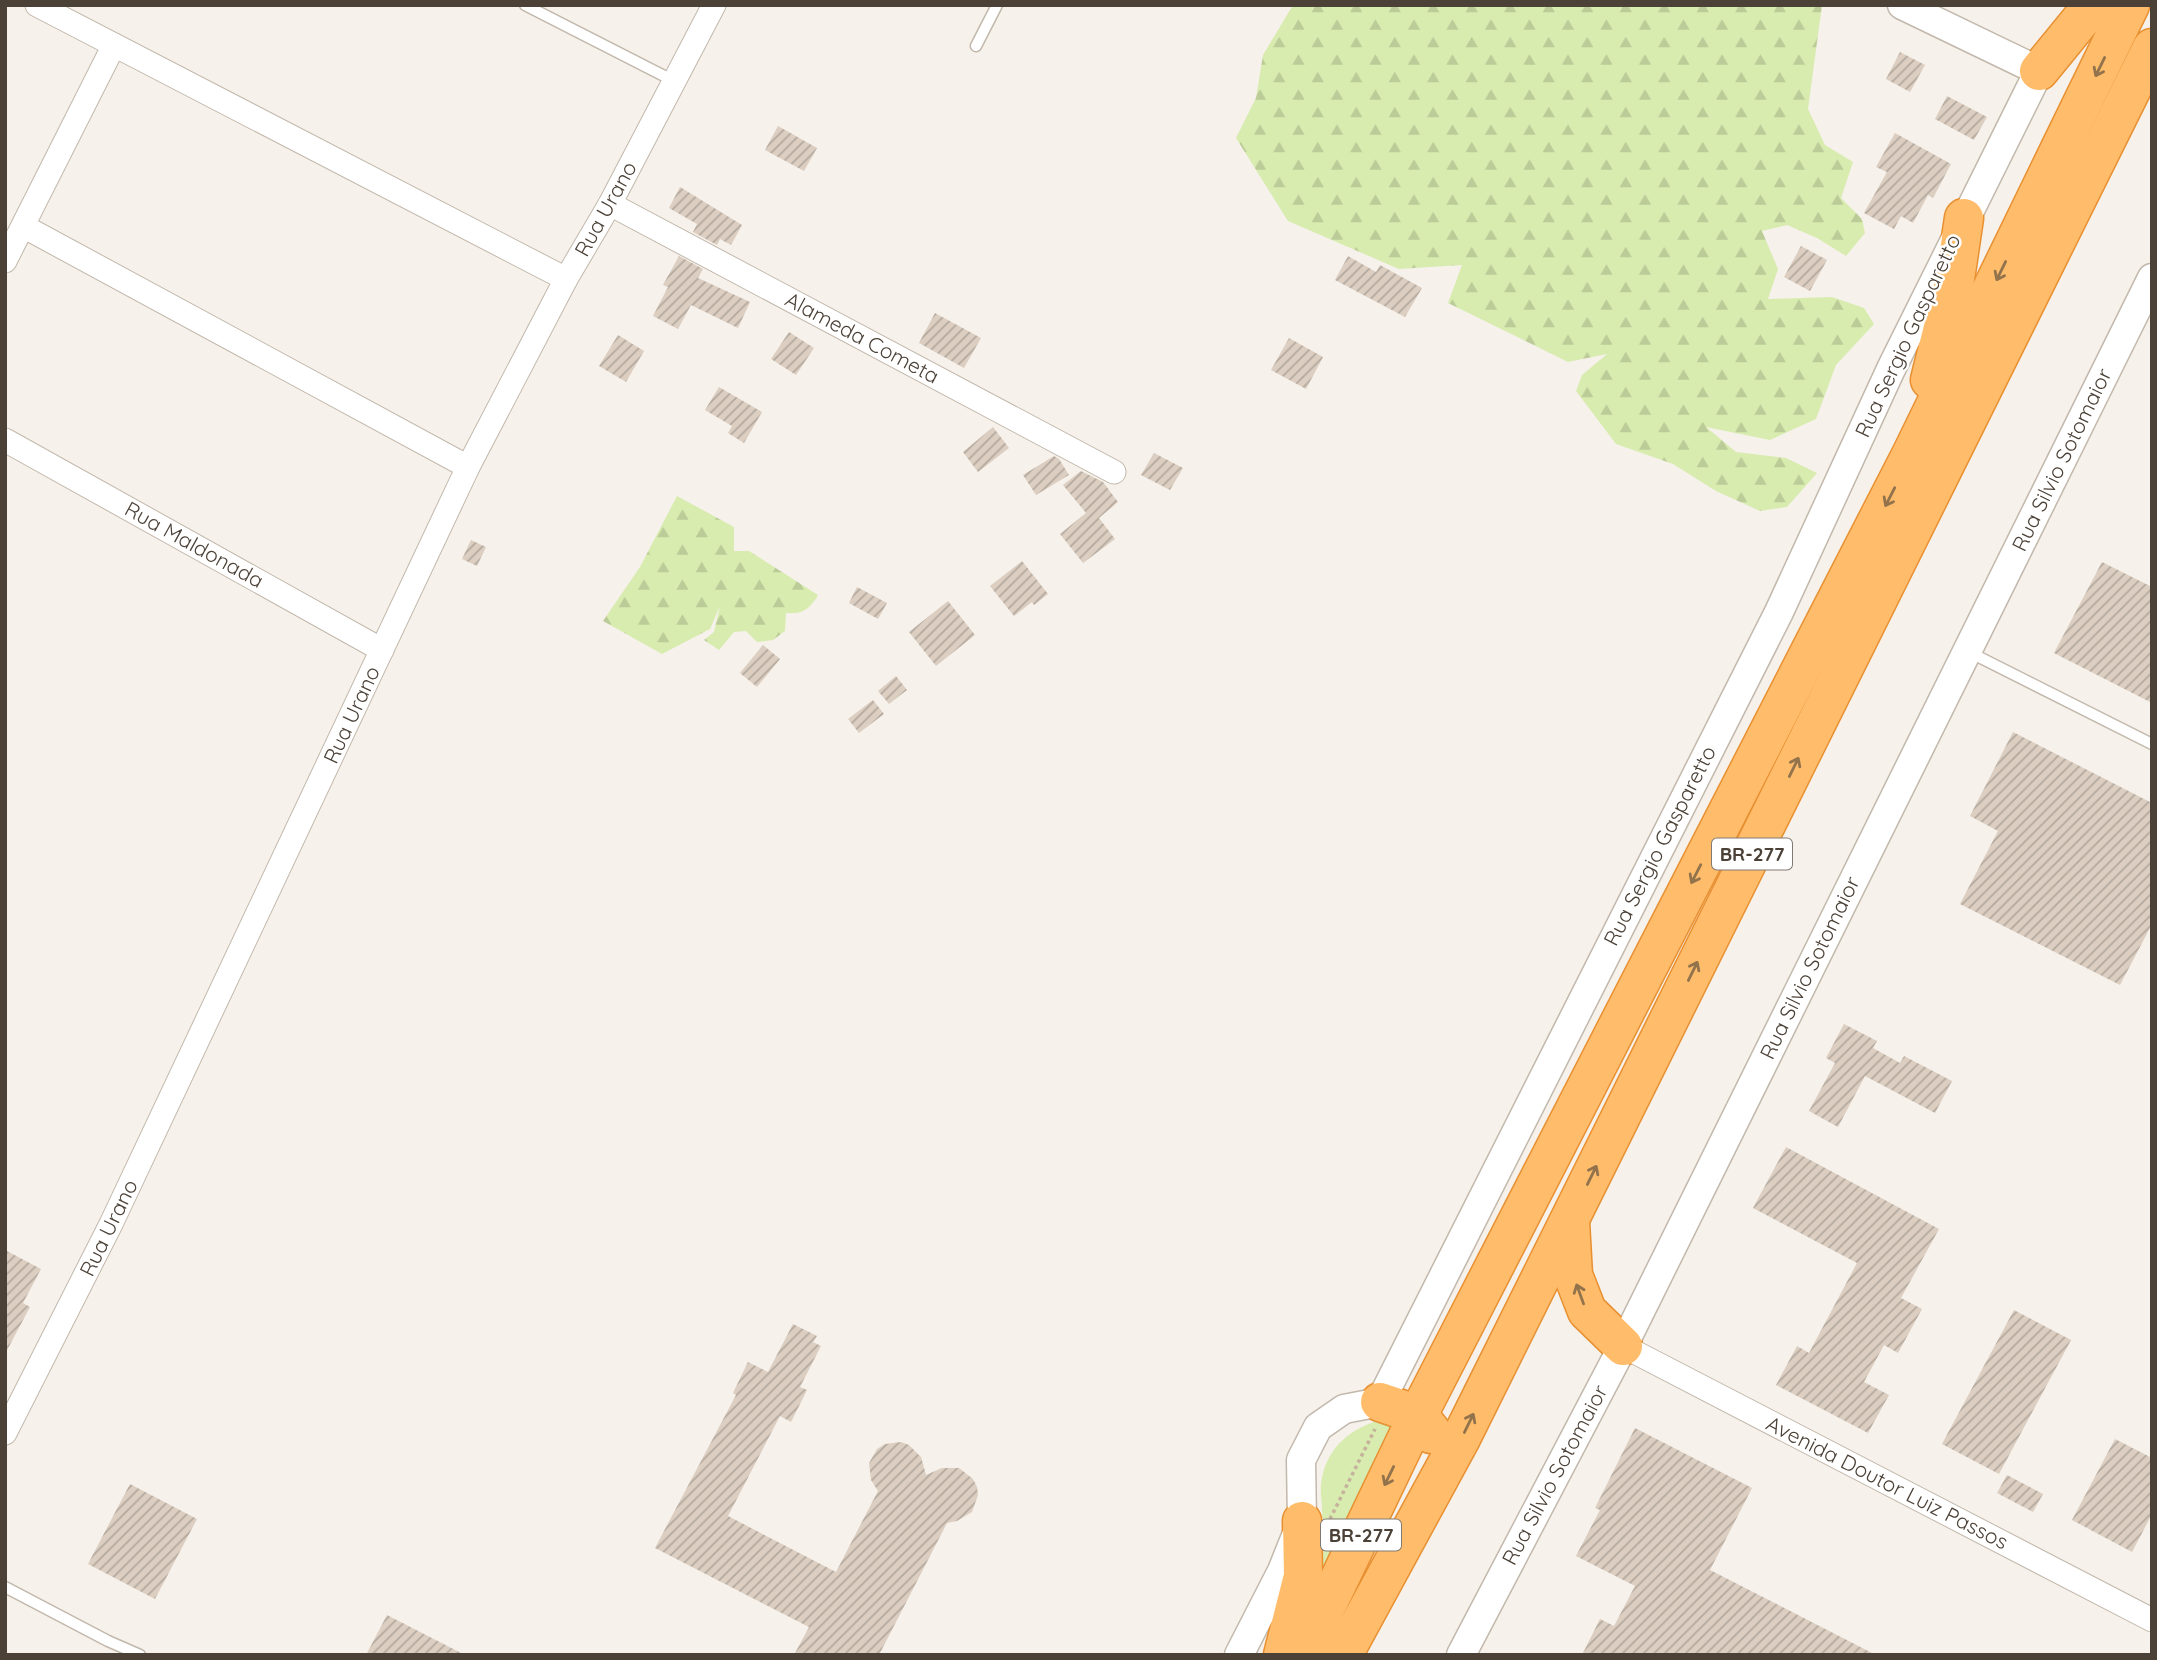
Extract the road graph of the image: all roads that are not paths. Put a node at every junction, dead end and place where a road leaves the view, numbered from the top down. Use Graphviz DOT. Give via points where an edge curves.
graph roads {
  1 [pos="37,5"];
  2 [pos="525,5"];
  3 [pos="713,5"];
  4 [pos="997,5"];
  5 [pos="1902,5"];
  6 [pos="2072,5"];
  7 [pos="2093,5"];
  8 [pos="2130,5"];
  9 [pos="114,45"];
  10 [pos="976,46"];
  11 [pos="2149,54"];
  12 [pos="2039,71"];
  13 [pos="674,81"];
  14 [pos="610,204"];
  15 [pos="1964,218"];
  16 [pos="23,226"];
  17 [pos="5,261"];
  18 [pos="2152,278"];
  19 [pos="566,279"];
  20 [pos="5,440"];
  21 [pos="1912,453"];
  22 [pos="468,467"];
  23 [pos="1114,472"];
  24 [pos="382,650"];
  25 [pos="1967,651"];
  26 [pos="2152,744"];
  27 [pos="1570,1219"];
  28 [pos="1623,1346"];
  29 [pos="1380,1402"];
  30 [pos="1418,1415"];
  31 [pos="5,1433"];
  32 [pos="1302,1521"];
  33 [pos="5,1587"];
  34 [pos="2152,1620"];
  35 [pos="1348,1650"];
  36 [pos="140,1655"];
  37 [pos="1239,1655"];
  38 [pos="1283,1655"];
  39 [pos="1303,1655"];
  40 [pos="1461,1655"];
  1 -- 9 [label="street"];
  2 -- 13 [label="lane"];
  3 -- 13 [label="street, Rua Urano"];
  4 -- 10 [label="lane"];
  5 -- 12 [label="street"];
  6 -- 12 [label="street, Rua Sergio Gasparetto"];
  7 -- 12 [label="highway"];
  8 -- 21 [label="highway, BR-277, one-way"];
  9 -- 16 [label="street"];
  9 -- 19 [label="street"];
  27 -- 11 [label="highway, BR-277, one-way"];
  12 -- 15 [label="street, Rua Sergio Gasparetto"];
  13 -- 14 [label="street, Rua Urano"];
  14 -- 19 [label="street, Rua Urano"];
  14 -- 23 [label="street, Alameda Cometa"];
  15 -- 21 [label="highway" via="1955,279"];
  15 -- 29 [label="street, Rua Sergio Gasparetto" via="1779,612"];
  16 -- 17 [label="street"];
  16 -- 22 [label="street"];
  18 -- 25 [label="street, Rua Silvio Sotomaior"];
  19 -- 22 [label="street, Rua Urano"];
  20 -- 24 [label="street, Rua Maldonada"];
  21 -- 30 [label="highway, BR-277, one-way"];
  22 -- 24 [label="street, Rua Urano"];
  24 -- 31 [label="street, Rua Urano" via="111,1224"];
  25 -- 26 [label="lane"];
  25 -- 28 [label="street, Rua Silvio Sotomaior"];
  28 -- 27 [label="highway, one-way" via="1587,1311 1573,1275"];
  35 -- 27 [label="highway, BR-277, one-way"];
  28 -- 34 [label="street, Avenida Doutor Luiz Passos"];
  28 -- 40 [label="street, Rua Silvio Sotomaior"];
  29 -- 30 [label="highway"];
  29 -- 32 [label="street" via="1344,1409 1318,1427 1301,1460"];
  30 -- 35 [label="highway" via="1431,1431 1425,1468"];
  30 -- 39 [label="highway, BR-277, one-way"];
  32 -- 37 [label="street"];
  32 -- 38 [label="highway" via="1303,1576"];
  33 -- 36 [label="lane"];
}
